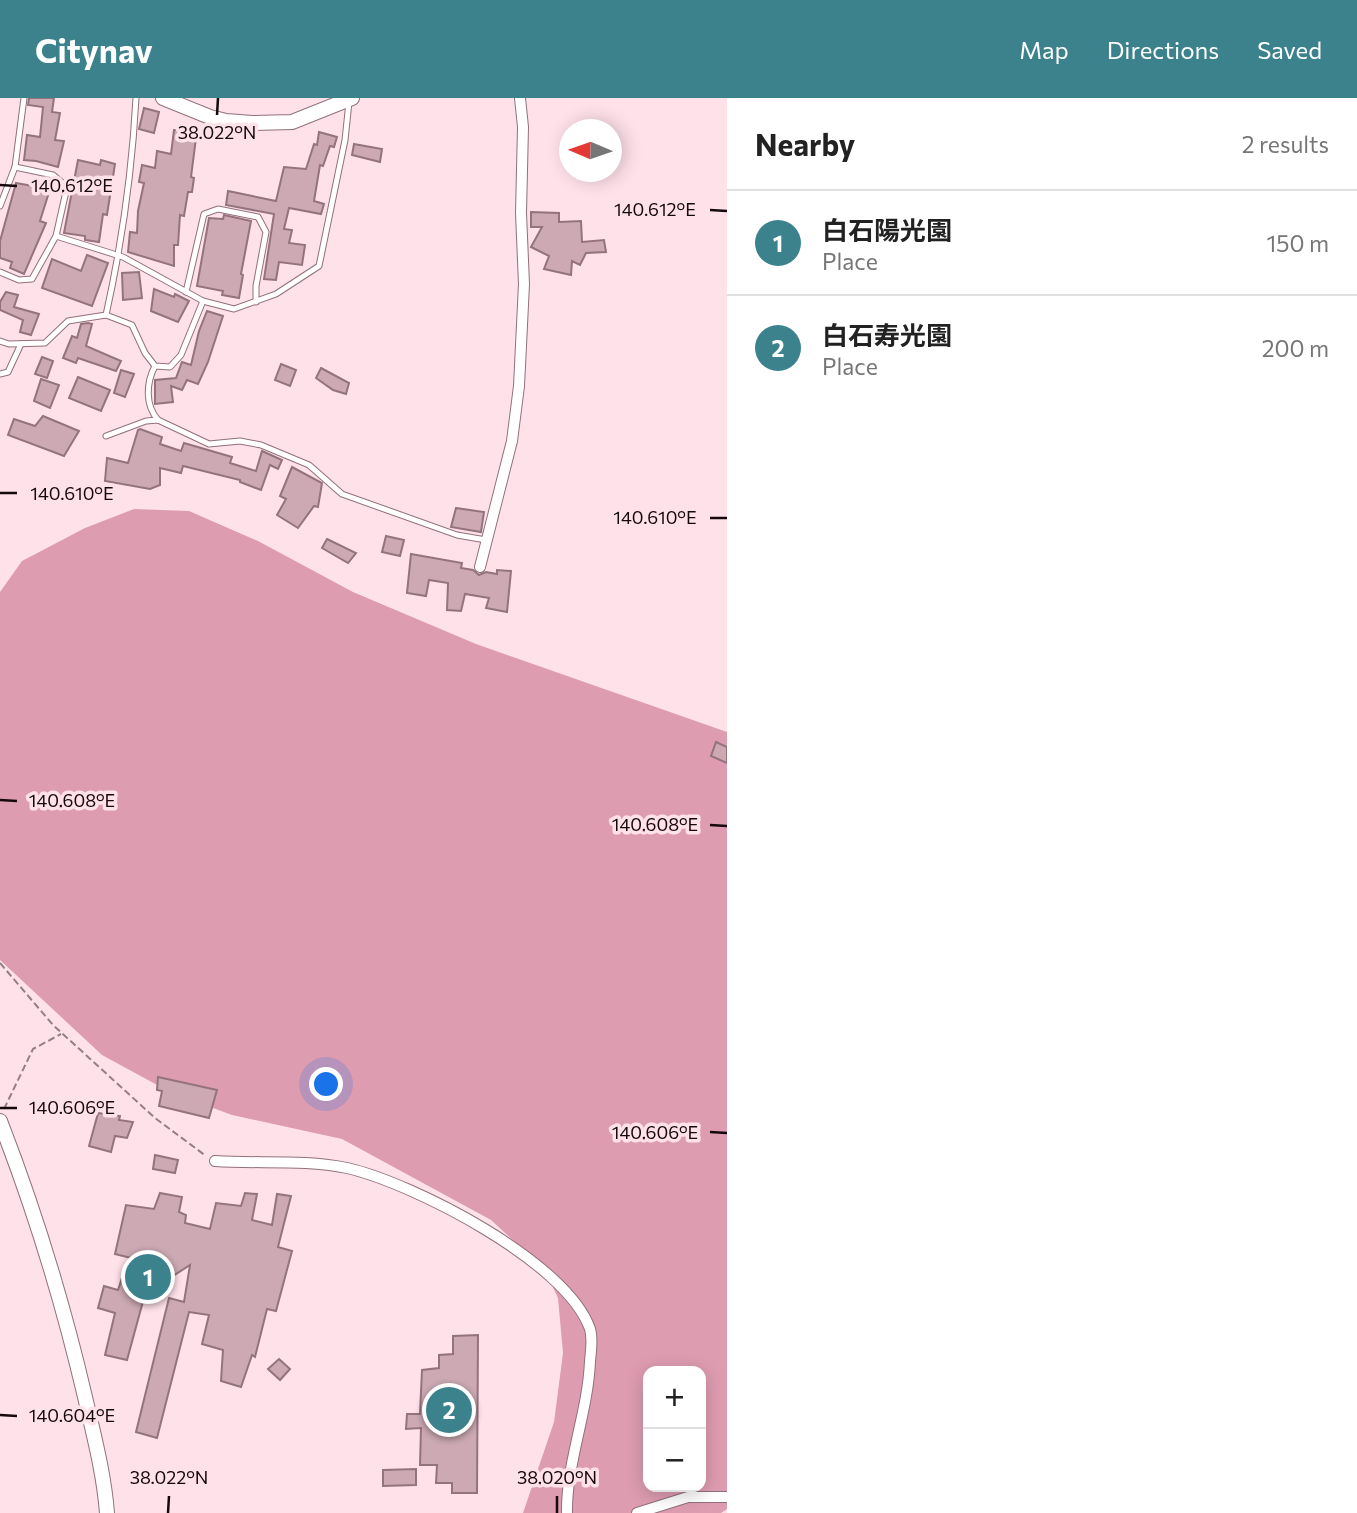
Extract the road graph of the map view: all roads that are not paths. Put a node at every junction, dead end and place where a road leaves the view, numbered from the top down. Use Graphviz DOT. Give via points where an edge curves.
graph roads {
  1 [pos="24,98"];
  2 [pos="136,98"];
  3 [pos="163,98"];
  4 [pos="520,98"];
  5 [pos="350,99"];
  6 [pos="15,167"];
  7 [pos="0,206"];
  8 [pos="56,236"];
  9 [pos="119,256"];
  10 [pos="0,272"];
  11 [pos="186,292"];
  12 [pos="203,301"];
  13 [pos="256,302"];
  14 [pos="106,315"];
  15 [pos="0,341"];
  16 [pos="21,344"];
  17 [pos="155,366"];
  18 [pos="0,374"];
  19 [pos="158,420"];
  20 [pos="106,436"];
  21 [pos="486,540"];
  22 [pos="480,567"];
  23 [pos="0,1118"];
  24 [pos="215,1161"];
  25 [pos="727,1497"];
  26 [pos="107,1513"];
  27 [pos="567,1513"];
  28 [pos="637,1513"];
  1 -- 6 [label="lane"];
  2 -- 9 [label="lane"];
  3 -- 5 [label="street" via="210,117 252,123 292,122"];
  4 -- 21 [label="street" via="524,284 519,386 512,441"];
  5 -- 13 [label="lane" via="319,266 276,295"];
  6 -- 7 [label="lane"];
  6 -- 8 [label="lane" via="52,175 66,187"];
  8 -- 9 [label="lane"];
  8 -- 10 [label="lane" via="32,279 19,280"];
  9 -- 11 [label="lane"];
  9 -- 14 [label="lane"];
  11 -- 12 [label="lane"];
  11 -- 13 [label="lane" via="204,214 218,209 258,218 266,232"];
  12 -- 13 [label="lane" via="234,309"];
  12 -- 17 [label="lane" via="181,355 170,367"];
  14 -- 16 [label="lane" via="68,321 45,343"];
  14 -- 17 [label="lane" via="132,325"];
  15 -- 16 [label="lane"];
  16 -- 18 [label="lane" via="8,372"];
  17 -- 19 [label="lane" via="148,378 150,410"];
  19 -- 20 [label="lane"];
  19 -- 21 [label="lane" via="209,444 240,441 261,446 309,465 342,494 457,535"];
  21 -- 22 [label="street"];
  23 -- 26 [label="street" via="61,1298 101,1468"];
  24 -- 27 [label="street" via="336,1167 393,1182 470,1219 560,1286 590,1329 591,1341 588,1392"];
  25 -- 28 [label="street" via="688,1497"];
}
